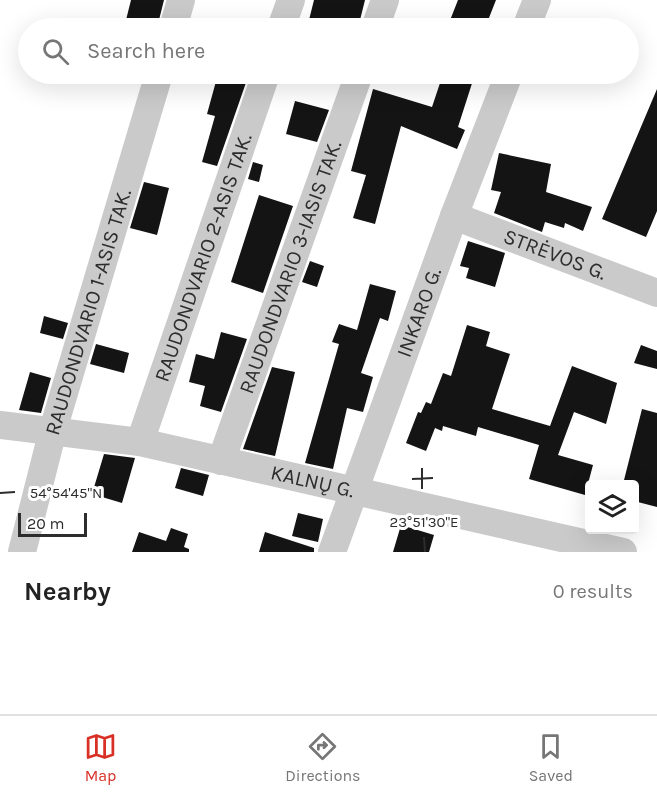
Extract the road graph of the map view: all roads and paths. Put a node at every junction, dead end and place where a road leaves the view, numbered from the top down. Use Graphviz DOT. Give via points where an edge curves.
graph roads {
  1 [pos="181,0"];
  2 [pos="291,0"];
  3 [pos="385,0"];
  4 [pos="537,0"];
  5 [pos="176,18"];
  6 [pos="285,18"];
  7 [pos="379,18"];
  8 [pos="530,18"];
  9 [pos="156,84"];
  10 [pos="263,84"];
  11 [pos="355,84"];
  12 [pos="505,84"];
  13 [pos="454,216"];
  14 [pos="657,292"];
  15 [pos="0,426"];
  16 [pos="53,430"];
  17 [pos="140,442"];
  18 [pos="220,461"];
  19 [pos="353,490"];
  20 [pos="22,552"];
  21 [pos="332,552"];
  22 [pos="623,552"];
  1 -- 5 [label="street"];
  2 -- 6 [label="street"];
  3 -- 7 [label="street"];
  4 -- 8 [label="street"];
  9 -- 16 [label="street, RAUDONDVARIO 1-ASIS TAK."];
  10 -- 17 [label="street, RAUDONDVARIO 2-ASIS TAK."];
  11 -- 18 [label="street, RAUDONDVARIO 3-IASIS TAK."];
  12 -- 13 [label="street, INKARO G."];
  13 -- 14 [label="street, STRĖVOS G."];
  13 -- 19 [label="street, INKARO G."];
  15 -- 16 [label="street, KALNŲ G."];
  16 -- 17 [label="street, KALNŲ G."];
  16 -- 20 [label="street, RAUDONDVARIO 1-ASIS TAK."];
  17 -- 18 [label="street, KALNŲ G."];
  18 -- 19 [label="street, KALNŲ G."];
  19 -- 21 [label="street, INKARO G."];
  19 -- 22 [label="street, KALNŲ G."];
}
